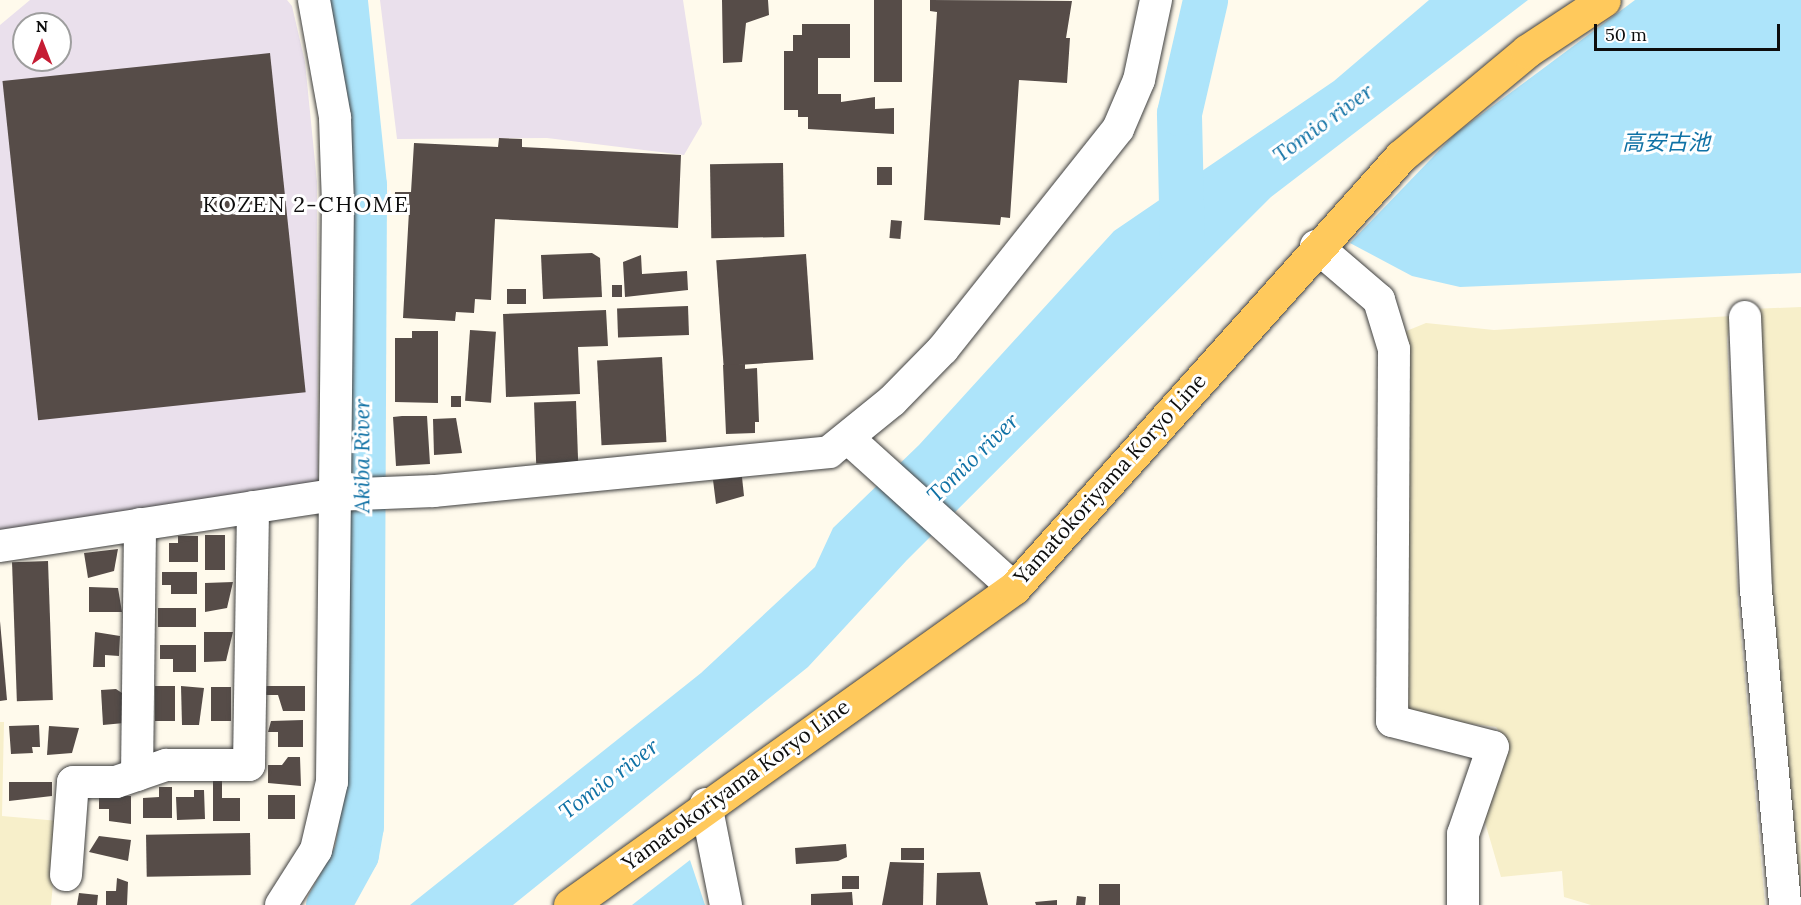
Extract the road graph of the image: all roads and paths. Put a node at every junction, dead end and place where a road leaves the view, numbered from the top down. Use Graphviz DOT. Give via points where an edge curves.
graph roads {
  1 [pos="314,0"];
  2 [pos="1156,0"];
  3 [pos="1604,0"];
  4 [pos="1316,246"];
  5 [pos="1746,317"];
  6 [pos="849,439"];
  7 [pos="334,495"];
  8 [pos="253,507"];
  9 [pos="140,524"];
  10 [pos="0,546"];
  11 [pos="1014,588"];
  12 [pos="137,774"];
  13 [pos="706,804"];
  14 [pos="66,875"];
  15 [pos="281,905"];
  16 [pos="570,905"];
  17 [pos="726,905"];
  18 [pos="1463,905"];
  19 [pos="1785,905"];
  1 -- 7 [label="street" via="335,128"];
  2 -- 6 [label="street" via="1139,80 1118,129 943,349"];
  3 -- 4 [label="main road, Yamatokoriyama Koryo Line" via="1527,51 1401,156"];
  4 -- 11 [label="main road, Yamatokoriyama Koryo Line"];
  4 -- 18 [label="street" via="1379,300 1394,348 1397,489 1392,721 1493,747 1463,834"];
  5 -- 19 [label="street" via="1756,590"];
  6 -- 7 [label="street" via="810,455 387,494"];
  6 -- 11 [label="street"];
  7 -- 8 [label="street"];
  7 -- 15 [label="street" via="330,807 316,850"];
  8 -- 9 [label="street"];
  8 -- 12 [label="street" via="249,765 166,765"];
  9 -- 10 [label="street"];
  9 -- 12 [label="street"];
  11 -- 13 [label="main road, Yamatokoriyama Koryo Line"];
  12 -- 14 [label="street" via="116,782 74,782"];
  13 -- 16 [label="main road, Yamatokoriyama Koryo Line"];
  13 -- 17 [label="street"];
}
